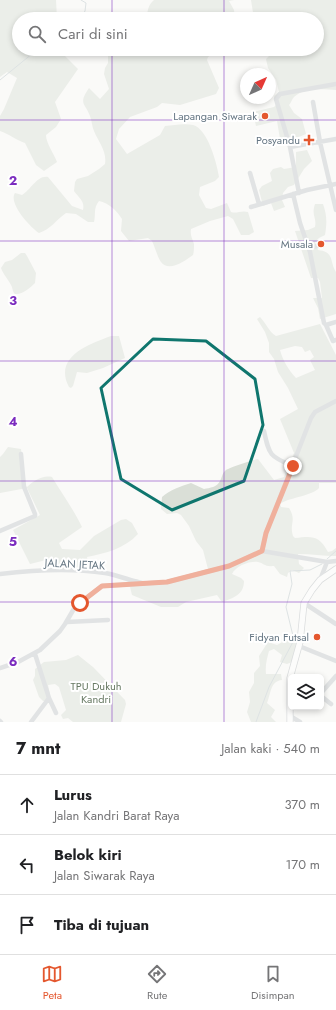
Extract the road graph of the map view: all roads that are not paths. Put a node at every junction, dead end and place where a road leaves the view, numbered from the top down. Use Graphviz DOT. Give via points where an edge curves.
graph roads {
  1 [pos="336,84"];
  2 [pos="336,88"];
  3 [pos="313,102"];
  4 [pos="336,139"];
  5 [pos="320,142"];
  6 [pos="290,147"];
  7 [pos="250,173"];
  8 [pos="333,185"];
  9 [pos="299,192"];
  10 [pos="293,194"];
  11 [pos="259,204"];
  12 [pos="251,207"];
  13 [pos="336,210"];
  14 [pos="317,246"];
  15 [pos="309,248"];
  16 [pos="336,322"];
  17 [pos="326,325"];
  18 [pos="336,340"];
  19 [pos="336,401"];
  20 [pos="264,431"];
  21 [pos="21,454"];
  22 [pos="293,466"];
  23 [pos="0,531"];
  24 [pos="262,551"];
  25 [pos="336,561"];
  26 [pos="327,562"];
  27 [pos="336,569"];
  28 [pos="0,574"];
  29 [pos="320,580"];
  30 [pos="148,584"];
  31 [pos="304,603"];
  32 [pos="108,620"];
  33 [pos="67,622"];
  34 [pos="336,624"];
  35 [pos="299,646"];
  36 [pos="35,654"];
  37 [pos="336,661"];
  38 [pos="0,668"];
  39 [pos="292,674"];
  40 [pos="336,676"];
  41 [pos="324,690"];
  42 [pos="324,698"];
  43 [pos="49,699"];
  44 [pos="331,704"];
  45 [pos="56,713"];
  46 [pos="290,719"];
  47 [pos="31,722"];
  48 [pos="300,722"];
  1 -- 2 [label="street"];
  1 -- 6 [label="street" via="277,96"];
  3 -- 5 [label="street"];
  4 -- 5 [label="street"];
  5 -- 6 [label="street"];
  5 -- 8 [label="street"];
  6 -- 9 [label="street"];
  7 -- 11 [label="street"];
  8 -- 9 [label="street"];
  8 -- 13 [label="street"];
  9 -- 10 [label="street"];
  10 -- 11 [label="street"];
  10 -- 15 [label="street"];
  11 -- 12 [label="street"];
  14 -- 15 [label="street"];
  15 -- 17 [label="street"];
  16 -- 17 [label="street"];
  17 -- 18 [label="street" via="333,341"];
  19 -- 22 [label="street" via="313,415"];
  20 -- 22 [label="street" via="271,455"];
  21 -- 23 [label="street" via="24,487 35,514 26,521"];
  22 -- 24 [label="street" via="266,533"];
  24 -- 26 [label="street"];
  24 -- 30 [label="street" via="229,566 167,582"];
  25 -- 26 [label="street"];
  26 -- 29 [label="street"];
  27 -- 29 [label="main road"];
  28 -- 30 [label="street, JALAN JETAK" via="90,571"];
  29 -- 31 [label="main road"];
  30 -- 33 [label="street" via="102,586 75,607"];
  31 -- 34 [label="street"];
  31 -- 35 [label="main road"];
  32 -- 33 [label="street"];
  33 -- 36 [label="street"];
  35 -- 37 [label="street"];
  35 -- 39 [label="main road"];
  36 -- 38 [label="street"];
  36 -- 43 [label="street"];
  40 -- 41 [label="street"];
  42 -- 44 [label="street"];
  43 -- 45 [label="street"];
  43 -- 47 [label="street"];
  46 -- 48 [label="street"];
}
